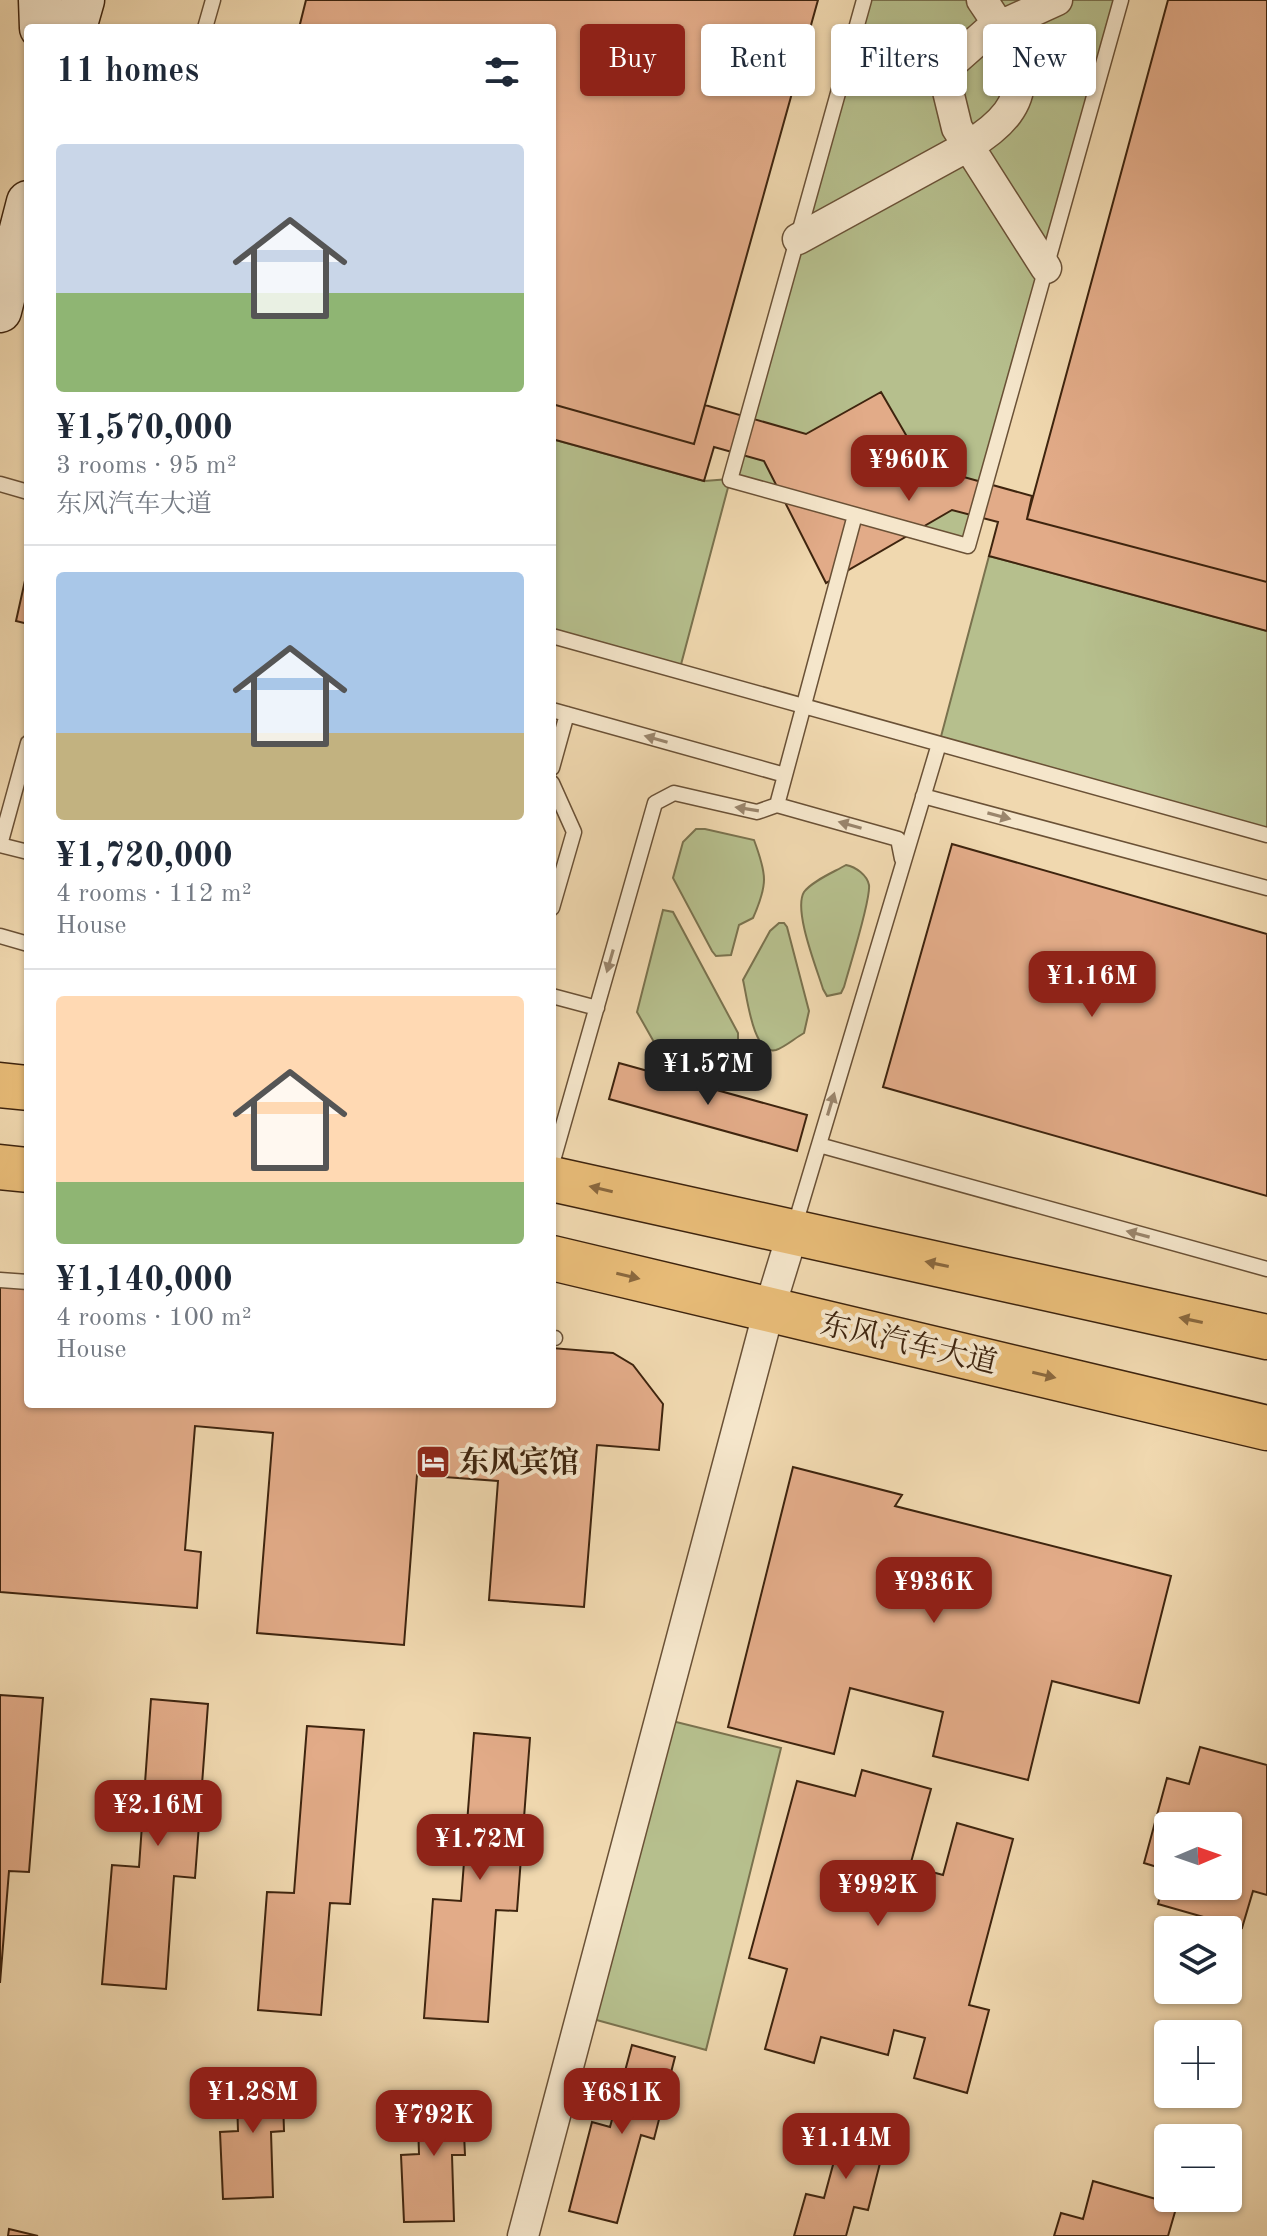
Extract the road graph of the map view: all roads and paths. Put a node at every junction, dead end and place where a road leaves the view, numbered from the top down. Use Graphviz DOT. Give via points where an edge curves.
graph roads {
  1 [pos="40,0"];
  2 [pos="83,0"];
  3 [pos="213,0"];
  4 [pos="864,0"];
  5 [pos="982,0"];
  6 [pos="1057,0"];
  7 [pos="1121,0"];
  8 [pos="41,24"];
  9 [pos="76,24"];
  10 [pos="206,24"];
  11 [pos="999,24"];
  12 [pos="1004,24"];
  13 [pos="983,35"];
  14 [pos="1017,96"];
  15 [pos="968,146"];
  16 [pos="24,218"];
  17 [pos="798,239"];
  18 [pos="1046,268"];
  19 [pos="0,311"];
  20 [pos="0,484"];
  21 [pos="24,491"];
  22 [pos="855,515"];
  23 [pos="556,637"];
  24 [pos="803,706"];
  25 [pos="560,712"];
  26 [pos="556,740"];
  27 [pos="939,744"];
  28 [pos="24,761"];
  29 [pos="785,775"];
  30 [pos="923,796"];
  31 [pos="556,800"];
  32 [pos="777,805"];
  33 [pos="1267,835"];
  34 [pos="0,846"];
  35 [pos="24,851"];
  36 [pos="903,863"];
  37 [pos="1267,888"];
  38 [pos="556,891"];
  39 [pos="0,936"];
  40 [pos="24,943"];
  41 [pos="556,997"];
  42 [pos="597,1008"];
  43 [pos="0,1085"];
  44 [pos="24,1088"];
  45 [pos="819,1145"];
  46 [pos="556,1150"];
  47 [pos="0,1167"];
  48 [pos="24,1170"];
  49 [pos="556,1180"];
  50 [pos="793,1232"];
  51 [pos="556,1259"];
  52 [pos="1267,1269"];
  53 [pos="0,1280"];
  54 [pos="24,1282"];
  55 [pos="769,1310"];
  56 [pos="1267,1337"];
  57 [pos="1267,1428"];
  58 [pos="523,2236"];
  1 -- 8 [label="street"];
  2 -- 9 [label="street"];
  3 -- 10 [label="lane"];
  4 -- 17 [label="lane"];
  5 -- 11 [label="street"];
  6 -- 12 [label="street"];
  7 -- 18 [label="lane"];
  13 -- 15 [label="street" via="952,63 946,83 957,128"];
  14 -- 15 [label="street" via="1012,111 993,131"];
  15 -- 17 [label="street"];
  15 -- 18 [label="street"];
  16 -- 19 [label="street"];
  17 -- 22 [label="lane" via="730,480"];
  18 -- 22 [label="lane" via="968,546"];
  20 -- 21 [label="lane"];
  22 -- 24 [label="lane"];
  23 -- 24 [label="lane"];
  24 -- 27 [label="lane"];
  24 -- 29 [label="lane"];
  25 -- 26 [label="lane"];
  29 -- 25 [label="lane, one-way"];
  27 -- 30 [label="lane"];
  27 -- 33 [label="lane"];
  28 -- 34 [label="lane"];
  29 -- 32 [label="lane"];
  30 -- 36 [label="lane"];
  30 -- 37 [label="lane, one-way"];
  31 -- 38 [label="lane" via="574,832"];
  36 -- 32 [label="lane, one-way" via="898,839"];
  32 -- 42 [label="lane, one-way" via="757,812 674,793 655,803"];
  34 -- 35 [label="lane"];
  45 -- 36 [label="lane, one-way"];
  39 -- 40 [label="lane"];
  41 -- 42 [label="lane"];
  42 -- 46 [label="lane"];
  43 -- 44 [label="main road"];
  45 -- 50 [label="lane"];
  52 -- 45 [label="lane, one-way"];
  47 -- 48 [label="main road"];
  50 -- 49 [label="main road, one-way"];
  50 -- 55 [label="street"];
  56 -- 50 [label="main road, one-way"];
  51 -- 55 [label="main road, 东风汽车大道, one-way"];
  53 -- 54 [label="lane"];
  55 -- 57 [label="main road, 东风汽车大道, one-way"];
  55 -- 58 [label="street"];
}
